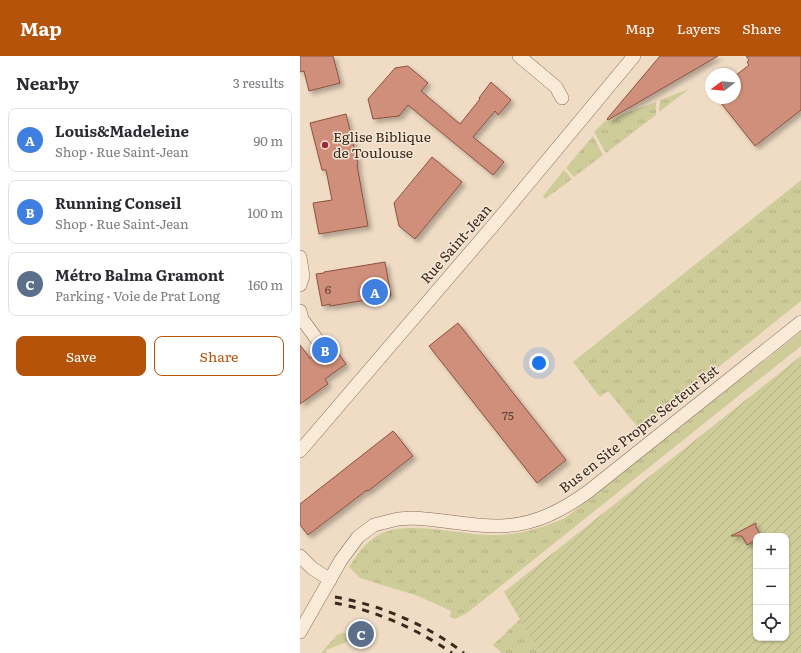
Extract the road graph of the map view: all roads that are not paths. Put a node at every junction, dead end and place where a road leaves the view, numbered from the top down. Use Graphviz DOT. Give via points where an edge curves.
graph roads {
  1 [pos="519,56"];
  2 [pos="634,56"];
  3 [pos="562,98"];
  4 [pos="300,257"];
  5 [pos="300,286"];
  6 [pos="300,311"];
  7 [pos="801,322"];
  8 [pos="321,345"];
  9 [pos="300,451"];
  10 [pos="300,558"];
  11 [pos="330,580"];
  12 [pos="300,632"];
  1 -- 3 [label="street" via="556,87"];
  2 -- 9 [label="street, Rue Saint-Jean" via="498,220"];
  4 -- 5 [label="street" via="303,276"];
  6 -- 8 [label="street" via="302,319"];
  7 -- 11 [label="street, Bus en Site Propre Secteur Est" via="589,491 564,508 531,522 501,526 416,518 384,521 358,537"];
  10 -- 11 [label="street"];
  11 -- 12 [label="street, Bus en Site Propre Secteur Est"];
}
